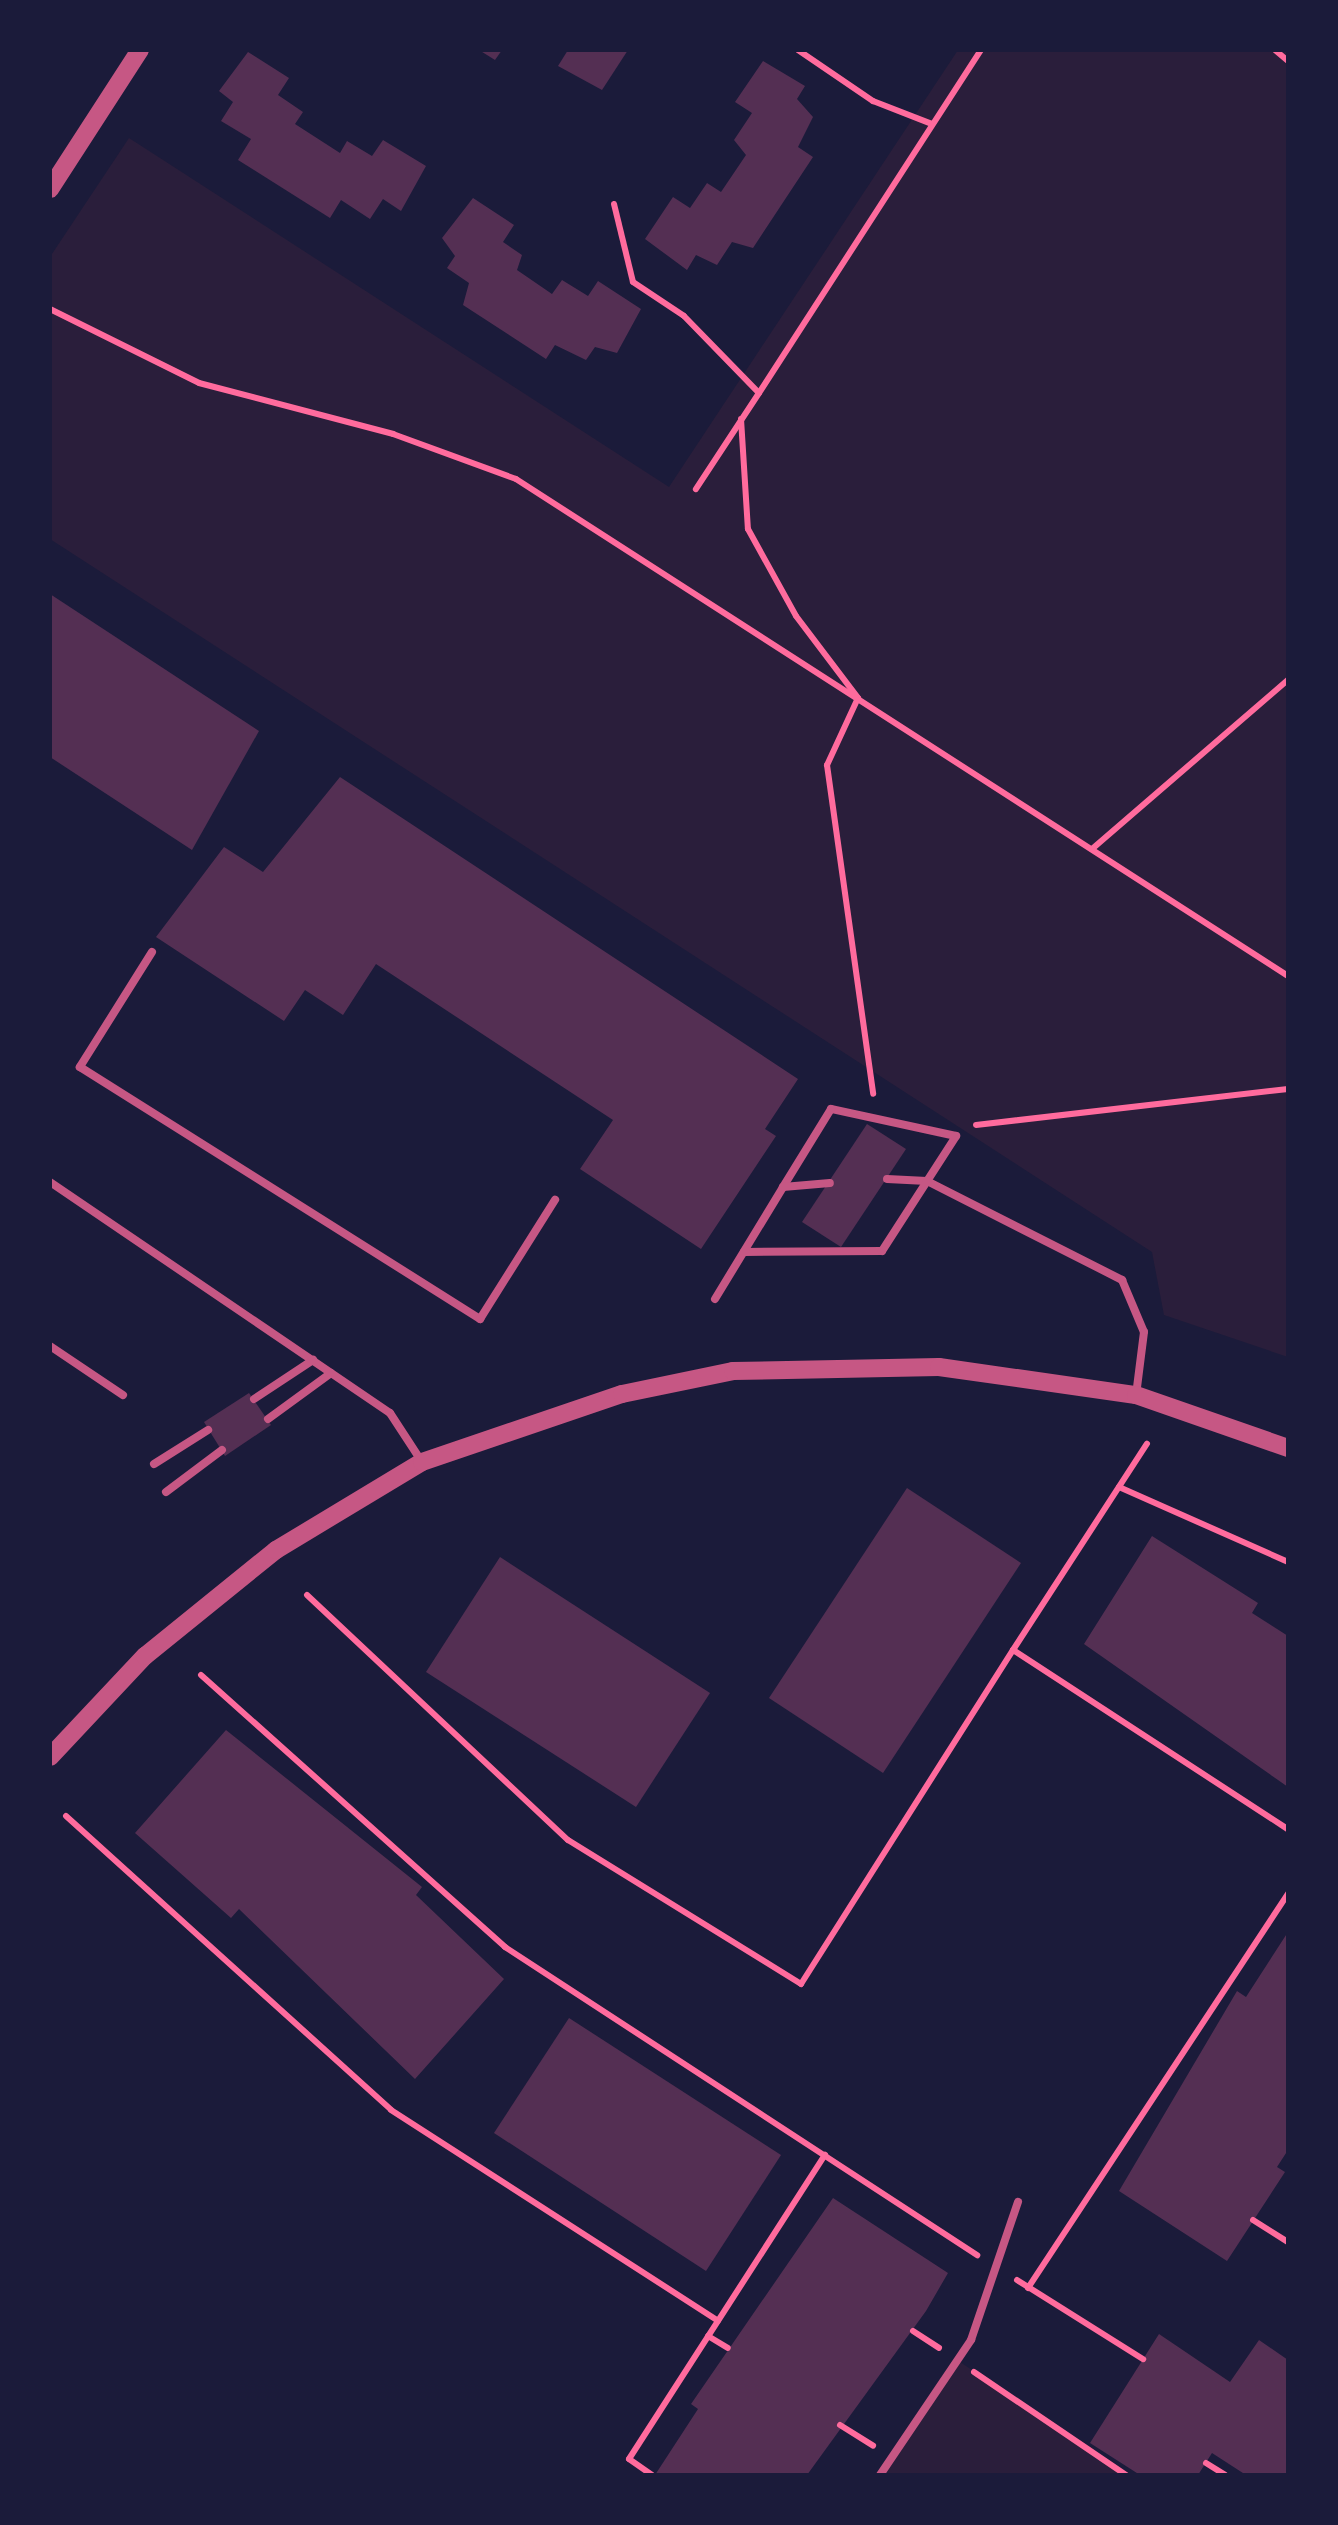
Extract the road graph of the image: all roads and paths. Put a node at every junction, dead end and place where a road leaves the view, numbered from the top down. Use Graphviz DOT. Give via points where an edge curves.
graph roads {
  1 [pos="140,50"];
  2 [pos="798,50"];
  3 [pos="980,50"];
  4 [pos="1275,50"];
  5 [pos="1288,61"];
  6 [pos="932,124"];
  7 [pos="50,190"];
  8 [pos="614,204"];
  9 [pos="50,309"];
  10 [pos="759,393"];
  11 [pos="741,419"];
  12 [pos="696,489"];
  13 [pos="1288,680"];
  14 [pos="858,698"];
  15 [pos="1092,849"];
  16 [pos="152,952"];
  17 [pos="1288,976"];
  18 [pos="1288,1089"];
  19 [pos="876,1117"];
  20 [pos="946,1128"];
  21 [pos="887,1180"];
  22 [pos="50,1182"];
  23 [pos="927,1182"];
  24 [pos="830,1183"];
  25 [pos="783,1187"];
  26 [pos="555,1200"];
  27 [pos="744,1252"];
  28 [pos="716,1299"];
  29 [pos="50,1346"];
  30 [pos="313,1360"];
  31 [pos="331,1373"];
  32 [pos="123,1395"];
  33 [pos="1136,1395"];
  34 [pos="254,1399"];
  35 [pos="268,1420"];
  36 [pos="208,1430"];
  37 [pos="1147,1444"];
  38 [pos="1288,1448"];
  39 [pos="222,1450"];
  40 [pos="422,1462"];
  41 [pos="154,1464"];
  42 [pos="1119,1487"];
  43 [pos="166,1492"];
  44 [pos="1288,1562"];
  45 [pos="307,1595"];
  46 [pos="1013,1650"];
  47 [pos="202,1676"];
  48 [pos="50,1757"];
  49 [pos="66,1816"];
  50 [pos="1288,1829"];
  51 [pos="1288,1892"];
  52 [pos="825,2156"];
  53 [pos="1018,2202"];
  54 [pos="1253,2220"];
  55 [pos="1288,2242"];
  56 [pos="991,2264"];
  57 [pos="1028,2288"];
  58 [pos="718,2321"];
  59 [pos="708,2336"];
  60 [pos="728,2348"];
  61 [pos="957,2360"];
  62 [pos="1143,2360"];
  63 [pos="840,2426"];
  64 [pos="890,2456"];
  65 [pos="1206,2463"];
  66 [pos="1220,2474"];
  67 [pos="652,2475"];
  68 [pos="880,2475"];
  69 [pos="1126,2475"];
  1 -- 7 [label="street"];
  2 -- 6 [label="path" via="874,101"];
  3 -- 6 [label="path"];
  4 -- 5 [label="path"];
  6 -- 10 [label="path"];
  8 -- 10 [label="path" via="633,282 684,316"];
  9 -- 14 [label="path" via="199,383 393,434 516,479"];
  10 -- 11 [label="path"];
  11 -- 12 [label="path"];
  11 -- 14 [label="path" via="748,529 796,616"];
  13 -- 15 [label="path"];
  14 -- 15 [label="path"];
  14 -- 19 [label="path" via="827,766"];
  15 -- 17 [label="path"];
  16 -- 26 [label="lane" via="80,1067 480,1319"];
  18 -- 20 [label="path"];
  19 -- 20 [label="lane"];
  19 -- 25 [label="lane" via="830,1109"];
  20 -- 23 [label="lane" via="956,1136"];
  21 -- 23 [label="lane"];
  22 -- 30 [label="lane"];
  23 -- 27 [label="lane" via="882,1251"];
  23 -- 33 [label="lane" via="1122,1280 1144,1332"];
  24 -- 25 [label="lane"];
  25 -- 27 [label="lane"];
  27 -- 28 [label="lane"];
  29 -- 32 [label="lane"];
  30 -- 31 [label="lane"];
  30 -- 34 [label="lane"];
  31 -- 35 [label="lane"];
  31 -- 40 [label="lane" via="390,1413"];
  33 -- 38 [label="street"];
  33 -- 40 [label="street" via="940,1367 733,1371 540,1418"];
  36 -- 41 [label="lane"];
  37 -- 42 [label="path"];
  39 -- 43 [label="lane"];
  40 -- 48 [label="street" via="213,1595"];
  42 -- 44 [label="path"];
  42 -- 46 [label="path"];
  45 -- 46 [label="path" via="568,1840 801,1984"];
  46 -- 50 [label="path"];
  47 -- 52 [label="path" via="505,1947"];
  49 -- 58 [label="path" via="390,2110"];
  51 -- 57 [label="path"];
  52 -- 56 [label="path"];
  52 -- 58 [label="path"];
  53 -- 56 [label="lane"];
  54 -- 55 [label="path"];
  56 -- 57 [label="path"];
  56 -- 61 [label="lane"];
  57 -- 62 [label="path"];
  58 -- 59 [label="path"];
  59 -- 60 [label="path"];
  59 -- 67 [label="path" via="629,2459"];
  61 -- 64 [label="lane"];
  61 -- 69 [label="path"];
  63 -- 64 [label="path"];
  64 -- 68 [label="lane"];
  65 -- 66 [label="path"];
}
